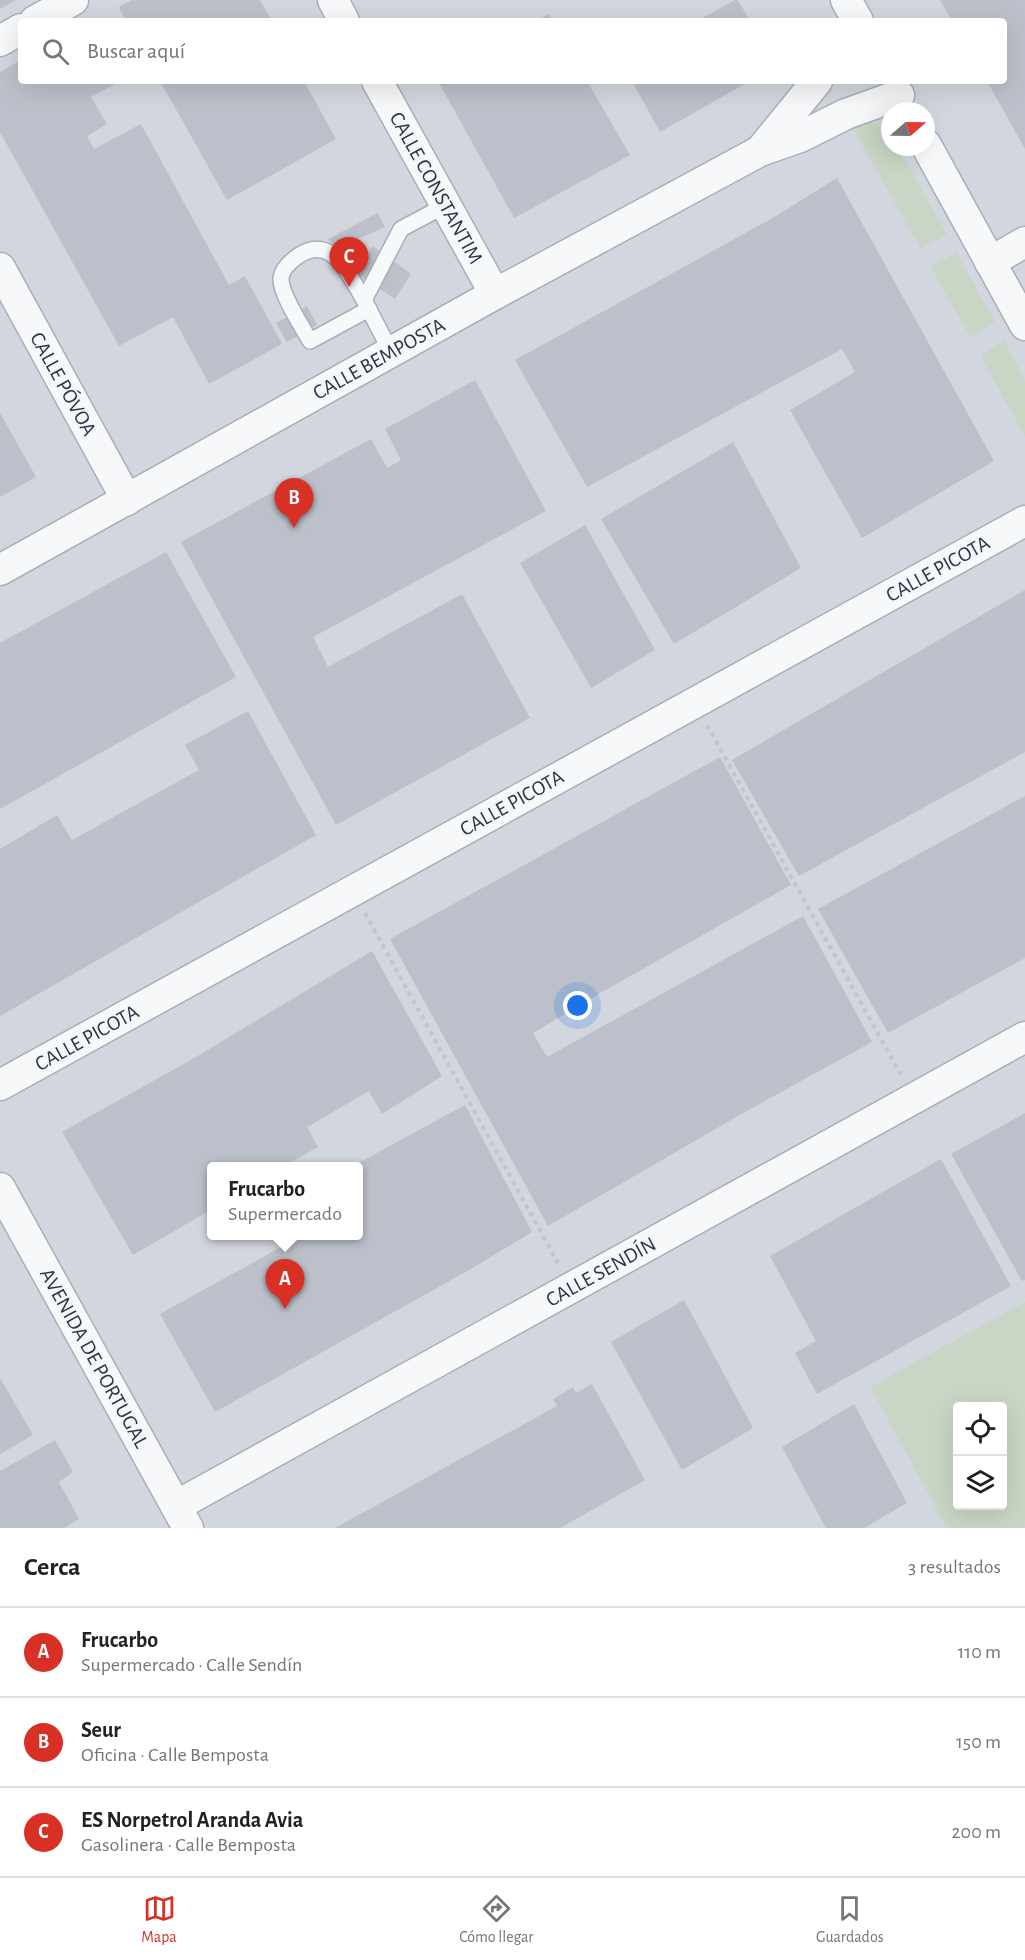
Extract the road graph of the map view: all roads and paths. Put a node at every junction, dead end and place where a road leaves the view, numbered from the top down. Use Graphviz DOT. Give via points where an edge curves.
graph roads {
  1 [pos="73,0"];
  2 [pos="333,0"];
  3 [pos="40,18"];
  4 [pos="342,18"];
  5 [pos="18,31"];
  6 [pos="0,41"];
  7 [pos="379,84"];
  8 [pos="815,84"];
  9 [pos="899,96"];
  10 [pos="760,151"];
  11 [pos="932,156"];
  12 [pos="446,205"];
  13 [pos="1025,242"];
  14 [pos="990,262"];
  15 [pos="0,268"];
  16 [pos="495,294"];
  17 [pos="367,305"];
  18 [pos="1025,325"];
  19 [pos="391,352"];
  20 [pos="127,500"];
  21 [pos="1025,521"];
  22 [pos="0,570"];
  23 [pos="695,703"];
  24 [pos="352,891"];
  25 [pos="1025,1037"];
  26 [pos="0,1085"];
  27 [pos="914,1098"];
  28 [pos="0,1188"];
  29 [pos="572,1287"];
  30 [pos="182,1517"];
  1 -- 3 [label="street"];
  2 -- 4 [label="street"];
  5 -- 6 [label="street"];
  7 -- 12 [label="street, CALLE CONSTANTIM"];
  8 -- 10 [label="street, CALLE BEMPOSTA"];
  9 -- 10 [label="street, CALLE BEMPOSTA"];
  10 -- 16 [label="street, CALLE BEMPOSTA"];
  11 -- 14 [label="street"];
  12 -- 16 [label="street, CALLE CONSTANTIM"];
  12 -- 17 [label="lane" via="401,229"];
  13 -- 14 [label="street"];
  14 -- 18 [label="street"];
  15 -- 20 [label="street, CALLE PÓVOA"];
  16 -- 19 [label="street, CALLE BEMPOSTA"];
  17 -- 17 [label="lane" via="336,256 323,249 299,255 281,277 290,305 310,341"];
  17 -- 19 [label="lane"];
  19 -- 20 [label="street, CALLE BEMPOSTA"];
  20 -- 22 [label="street, CALLE BEMPOSTA"];
  21 -- 23 [label="street, CALLE PICOTA"];
  23 -- 24 [label="street, CALLE PICOTA"];
  23 -- 27 [label="path"];
  24 -- 26 [label="street, CALLE PICOTA"];
  24 -- 29 [label="path"];
  25 -- 27 [label="street, CALLE SENDÍN"];
  27 -- 29 [label="street, CALLE SENDÍN"];
  28 -- 30 [label="street, AVENIDA DE PORTUGAL"];
  29 -- 30 [label="street, CALLE SENDÍN"];
}
